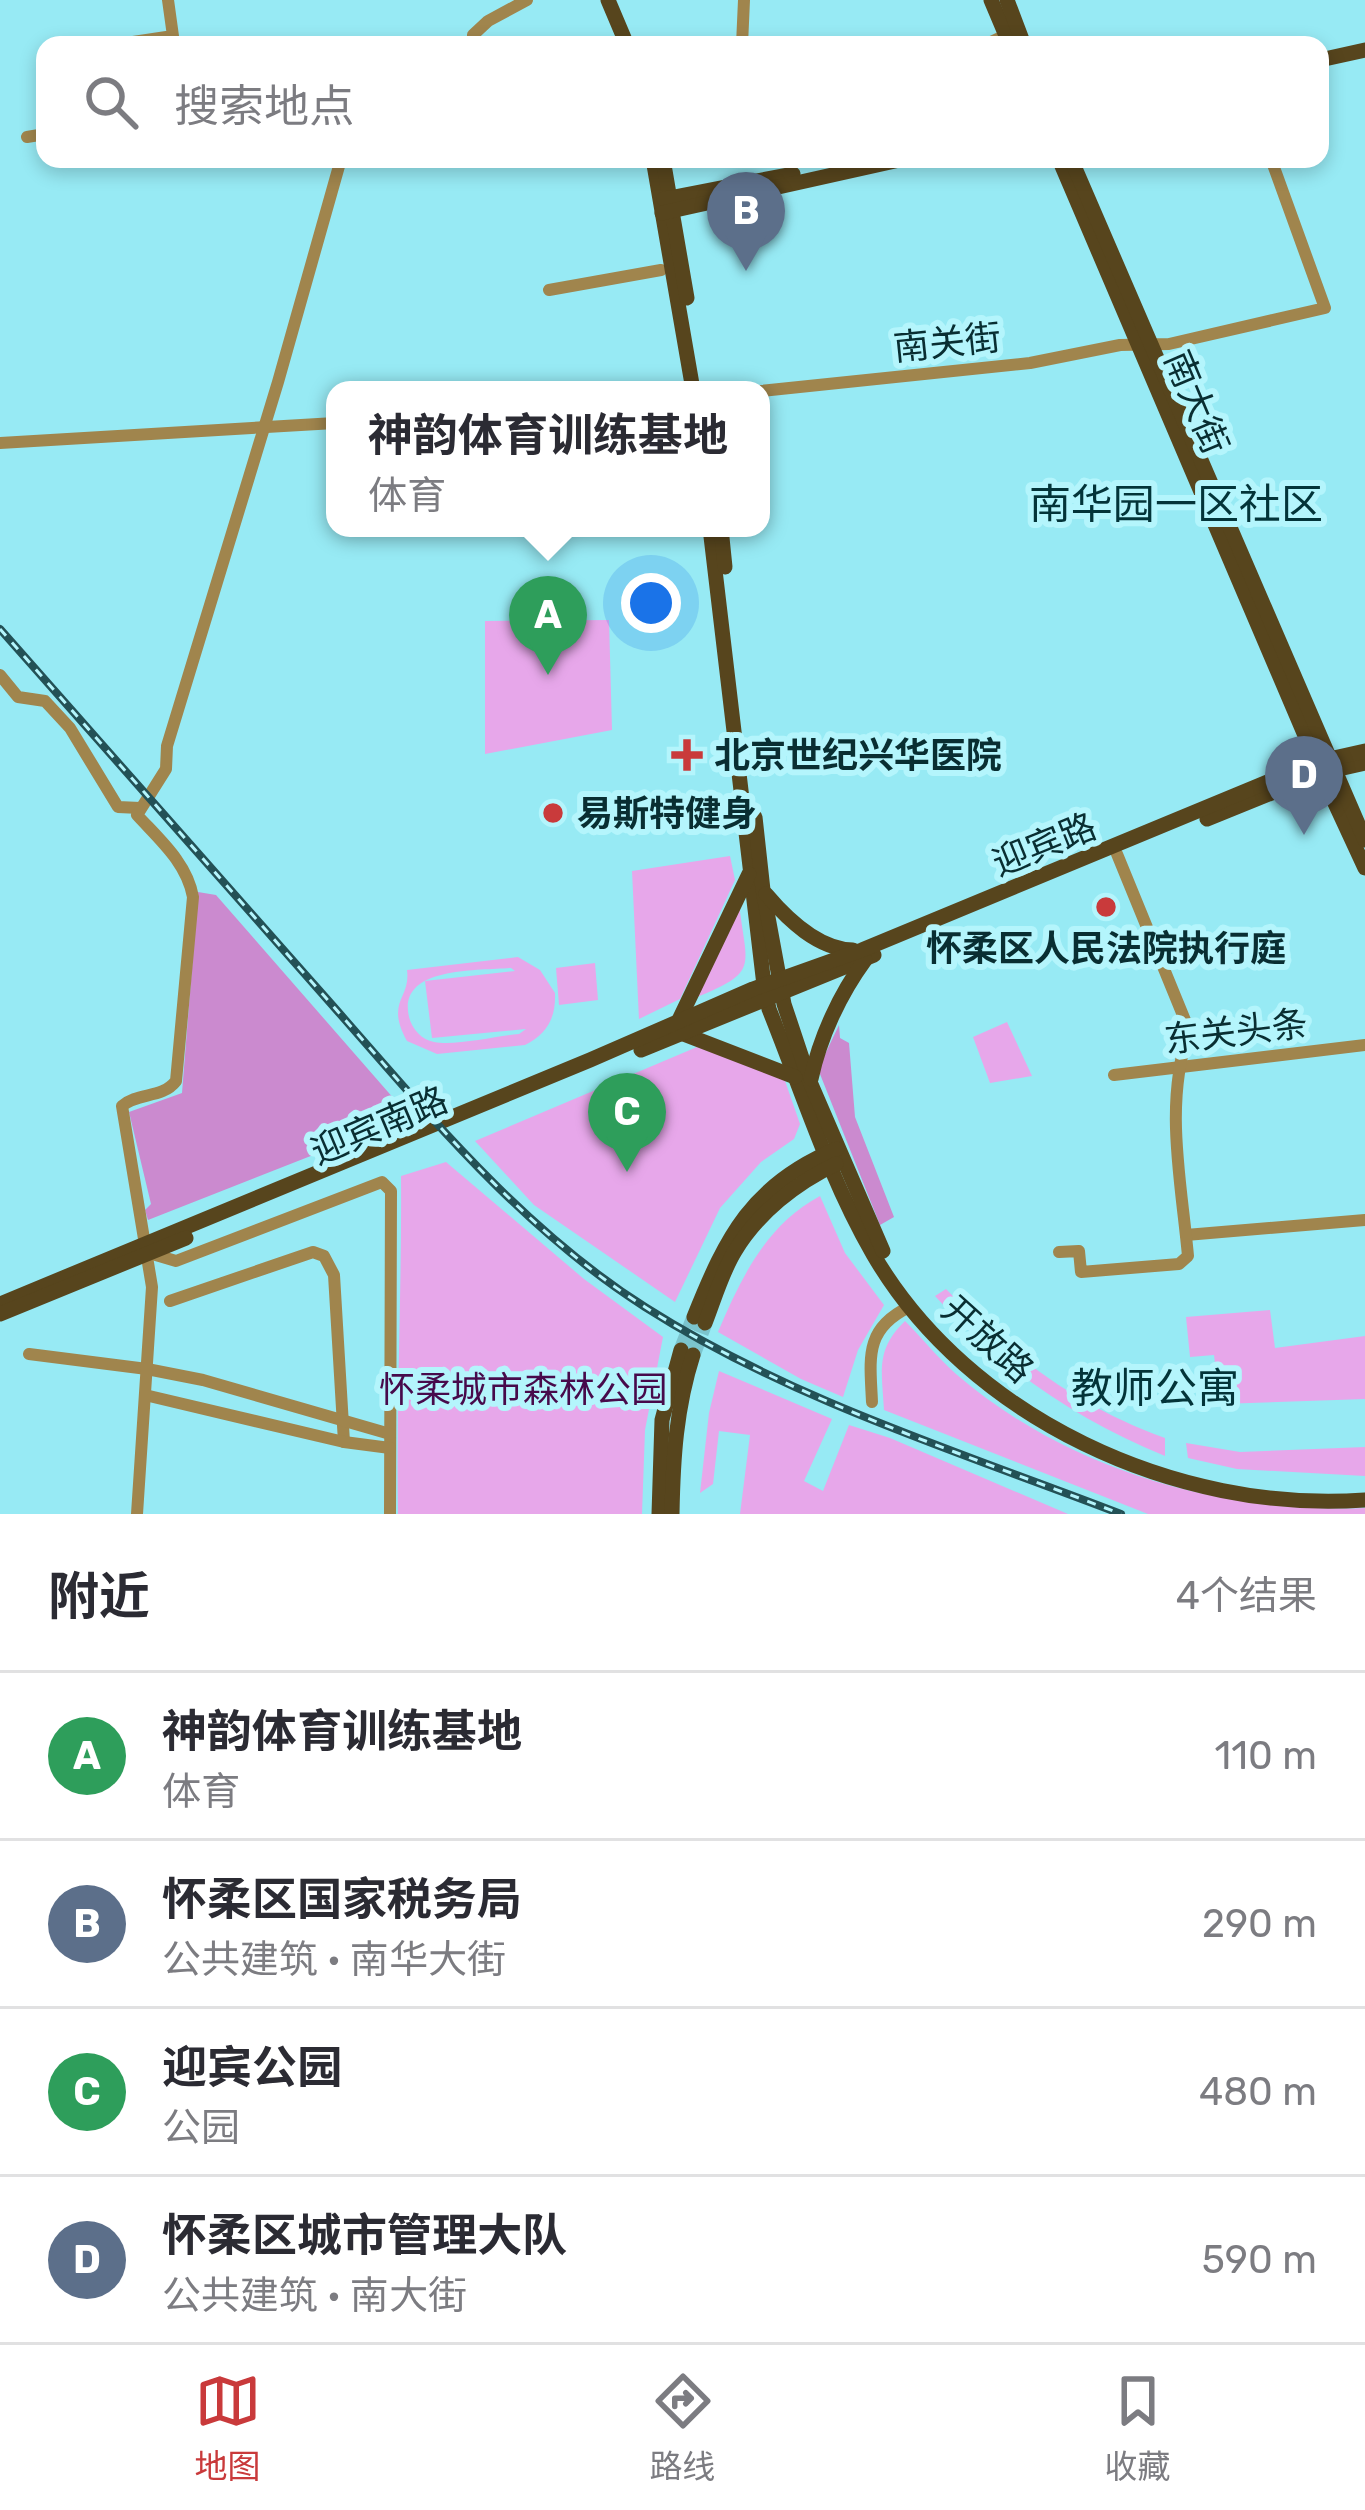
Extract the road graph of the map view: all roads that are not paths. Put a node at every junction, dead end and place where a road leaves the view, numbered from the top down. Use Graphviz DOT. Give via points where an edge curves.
graph roads {
  1 [pos="168,0"];
  2 [pos="526,0"];
  3 [pos="608,0"];
  4 [pos="620,0"];
  5 [pos="745,0"];
  6 [pos="992,0"];
  7 [pos="1007,0"];
  8 [pos="173,36"];
  9 [pos="472,36"];
  10 [pos="623,36"];
  11 [pos="634,36"];
  12 [pos="743,36"];
  13 [pos="1006,36"];
  14 [pos="1021,36"];
  15 [pos="1365,54"];
  16 [pos="1329,62"];
  17 [pos="36,136"];
  18 [pos="27,137"];
  19 [pos="338,168"];
  20 [pos="655,168"];
  21 [pos="664,168"];
  22 [pos="823,168"];
  23 [pos="858,168"];
  24 [pos="1063,168"];
  25 [pos="1075,168"];
  26 [pos="1274,168"];
  27 [pos="666,206"];
  28 [pos="661,270"];
  29 [pos="549,290"];
  30 [pos="1146,344"];
  31 [pos="692,381"];
  32 [pos="701,381"];
  33 [pos="770,390"];
  34 [pos="326,424"];
  35 [pos="264,428"];
  36 [pos="0,443"];
  37 [pos="711,537"];
  38 [pos="722,537"];
  39 [pos="0,675"];
  40 [pos="1365,751"];
  41 [pos="1365,763"];
  42 [pos="1326,766"];
  43 [pos="140,808"];
  44 [pos="1365,839"];
  45 [pos="1117,854"];
  46 [pos="1365,868"];
  47 [pos="750,872"];
  48 [pos="763,890"];
  49 [pos="864,955"];
  50 [pos="772,990"];
  51 [pos="680,1028"];
  52 [pos="1365,1045"];
  53 [pos="1176,1069"];
  54 [pos="1114,1076"];
  55 [pos="803,1079"];
  56 [pos="835,1157"];
  57 [pos="1365,1220"];
  58 [pos="1186,1235"];
  59 [pos="148,1248"];
  60 [pos="1059,1252"];
  61 [pos="170,1301"];
  62 [pos="0,1304"];
  63 [pos="909,1307"];
  64 [pos="0,1314"];
  65 [pos="699,1320"];
  66 [pos="29,1354"];
  67 [pos="146,1369"];
  68 [pos="145,1395"];
  69 [pos="872,1402"];
  70 [pos="343,1419"];
  71 [pos="390,1441"];
  72 [pos="344,1442"];
  73 [pos="1365,1490"];
  74 [pos="1365,1500"];
  75 [pos="137,1514"];
  76 [pos="390,1514"];
  77 [pos="659,1514"];
  78 [pos="672,1514"];
  1 -- 8 [label="street"];
  2 -- 9 [label="street"];
  3 -- 10 [label="main road"];
  4 -- 11 [label="main road"];
  5 -- 12 [label="street"];
  6 -- 13 [label="main road"];
  7 -- 14 [label="main road"];
  15 -- 16 [label="main road"];
  17 -- 18 [label="street"];
  19 -- 35 [label="street"];
  20 -- 27 [label="main road"];
  21 -- 27 [label="main road"];
  22 -- 27 [label="main road"];
  23 -- 27 [label="main road"];
  24 -- 30 [label="main road, 南大街"];
  25 -- 30 [label="main road, 南大街"];
  26 -- 30 [label="street, 南关街" via="1325,308"];
  27 -- 31 [label="main road"];
  27 -- 32 [label="main road"];
  28 -- 29 [label="street"];
  30 -- 33 [label="street, 南关街"];
  30 -- 42 [label="main road, 南大街"];
  34 -- 35 [label="street"];
  35 -- 36 [label="street"];
  35 -- 43 [label="street" via="166,769"];
  37 -- 47 [label="main road"];
  38 -- 48 [label="main road"];
  39 -- 43 [label="street" via="18,697 45,701 70,728 118,807"];
  40 -- 42 [label="main road"];
  41 -- 42 [label="main road"];
  42 -- 44 [label="main road, 南大街"];
  42 -- 45 [label="main road, 迎宾路"];
  42 -- 46 [label="main road, 南大街"];
  42 -- 49 [label="main road, 迎宾路"];
  43 -- 59 [label="street" via="137,815 174,856 193,897 176,1081 122,1106"];
  45 -- 49 [label="main road, 迎宾路"];
  45 -- 53 [label="street" via="1189,1030"];
  47 -- 50 [label="main road"];
  47 -- 51 [label="main road"];
  48 -- 49 [label="main road" via="833,950"];
  48 -- 50 [label="main road"];
  49 -- 50 [label="main road, 迎宾路"];
  49 -- 55 [label="main road"];
  50 -- 51 [label="main road, 迎宾南路"];
  50 -- 55 [label="main road, 开放路"];
  51 -- 55 [label="main road"];
  51 -- 59 [label="main road, 迎宾南路"];
  52 -- 53 [label="street, 东关头条"];
  53 -- 54 [label="street, 东关头条"];
  53 -- 58 [label="street"];
  55 -- 56 [label="main road, 开放路"];
  56 -- 63 [label="main road, 开放路" via="875,1258"];
  56 -- 65 [label="main road" via="768,1189 740,1218 719,1254"];
  56 -- 73 [label="main road, 开放路" via="917,1301 988,1372 1050,1418 1198,1478 1304,1492"];
  57 -- 58 [label="street"];
  58 -- 60 [label="street" via="1188,1256 1179,1264 1081,1272 1079,1251"];
  59 -- 62 [label="main road, 迎宾南路"];
  59 -- 64 [label="main road, 迎宾南路"];
  59 -- 67 [label="street"];
  59 -- 71 [label="street" via="176,1261 382,1182 391,1191"];
  61 -- 70 [label="street" via="314,1252 324,1256 334,1275"];
  63 -- 69 [label="street" via="891,1316 871,1346"];
  63 -- 74 [label="main road, 开放路" via="997,1393 1100,1454 1215,1491"];
  66 -- 67 [label="street"];
  67 -- 68 [label="street"];
  67 -- 70 [label="street"];
  68 -- 72 [label="street"];
  68 -- 75 [label="street"];
  70 -- 71 [label="street"];
  70 -- 72 [label="street"];
  71 -- 72 [label="street"];
  71 -- 76 [label="street"];
  77 -- 78 [label="main road" via="662,1420 687,1353"];
}
